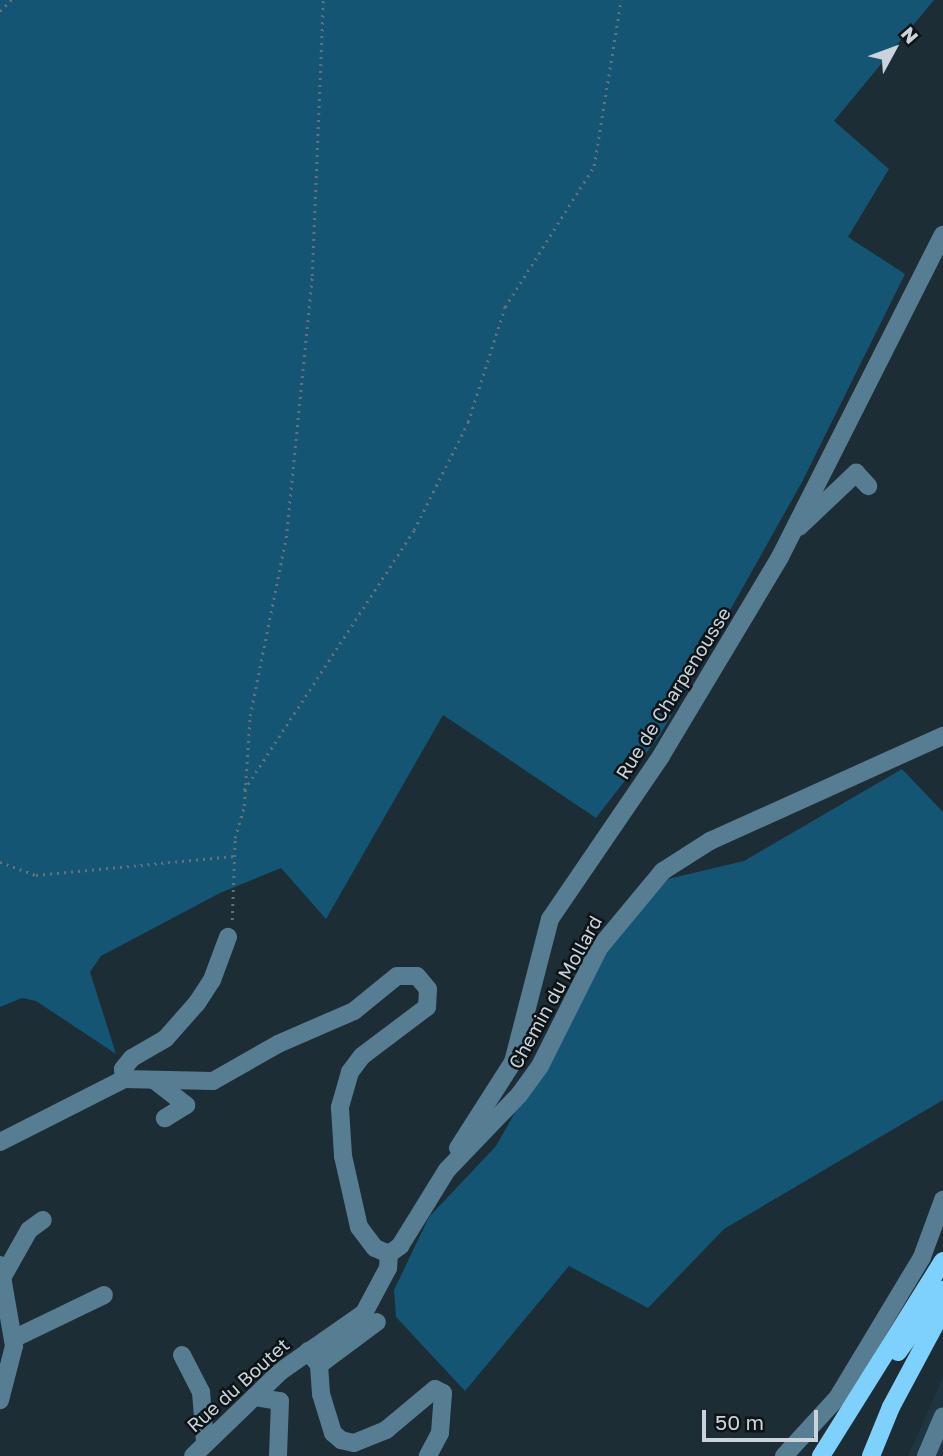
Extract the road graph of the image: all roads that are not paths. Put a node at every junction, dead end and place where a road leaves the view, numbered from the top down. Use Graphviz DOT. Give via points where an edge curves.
graph roads {
  1 [pos="943,235"];
  2 [pos="868,486"];
  3 [pos="794,532"];
  4 [pos="943,736"];
  5 [pos="228,937"];
  6 [pos="151,1078"];
  7 [pos="124,1079"];
  8 [pos="165,1118"];
  9 [pos="0,1142"];
  10 [pos="447,1170"];
  11 [pos="943,1200"];
  12 [pos="43,1220"];
  13 [pos="388,1254"];
  14 [pos="943,1261"];
  15 [pos="1,1271"];
  16 [pos="943,1290"];
  17 [pos="104,1295"];
  18 [pos="943,1310"];
  19 [pos="377,1322"];
  20 [pos="13,1339"];
  21 [pos="182,1355"];
  22 [pos="314,1358"];
  23 [pos="254,1397"];
  24 [pos="0,1401"];
  25 [pos="850,1413"];
  26 [pos="943,1416"];
  27 [pos="205,1442"];
  28 [pos="192,1456"];
  29 [pos="278,1456"];
  30 [pos="428,1456"];
  31 [pos="784,1456"];
  32 [pos="821,1456"];
  33 [pos="871,1456"];
  34 [pos="926,1456"];
  1 -- 3 [label="street, Rue de Charpenousse"];
  2 -- 3 [label="street" via="856,473"];
  3 -- 10 [label="street, Rue de Charpenousse" via="661,756 550,919 513,1062"];
  4 -- 10 [label="street, Chemin du Mollard" via="855,772 680,856 640,894 599,948 551,1047 519,1095"];
  5 -- 7 [label="street" via="212,980 197,1003 166,1038 132,1058 122,1069"];
  6 -- 7 [label="street"];
  6 -- 8 [label="street" via="186,1105"];
  6 -- 13 [label="street" via="213,1082 278,1044 354,1011 397,976 423,980 428,989 427,1007 362,1056 346,1081 340,1108 343,1156 359,1227 375,1248"];
  7 -- 9 [label="street"];
  10 -- 13 [label="street, Chemin du Mollard" via="400,1247"];
  11 -- 31 [label="street" via="922,1257 838,1397"];
  12 -- 15 [label="street" via="29,1230 12,1268"];
  13 -- 22 [label="street, Rue du Boutet" via="388,1268 364,1313"];
  14 -- 25 [label="main road"];
  15 -- 20 [label="street"];
  16 -- 25 [label="main road"];
  17 -- 20 [label="street"];
  18 -- 33 [label="main road" via="891,1407"];
  19 -- 22 [label="street"];
  20 -- 24 [label="street" via="12,1370"];
  21 -- 27 [label="street" via="201,1392"];
  22 -- 23 [label="street, Rue du Boutet"];
  22 -- 30 [label="street" via="333,1433 341,1440 354,1443 386,1430 435,1389 443,1393 440,1433"];
  23 -- 27 [label="street, Rue du Boutet"];
  23 -- 29 [label="street" via="280,1401"];
  25 -- 32 [label="main road"];
  26 -- 34 [label="street"];
  27 -- 28 [label="street, Rue du Boutet"];
}
